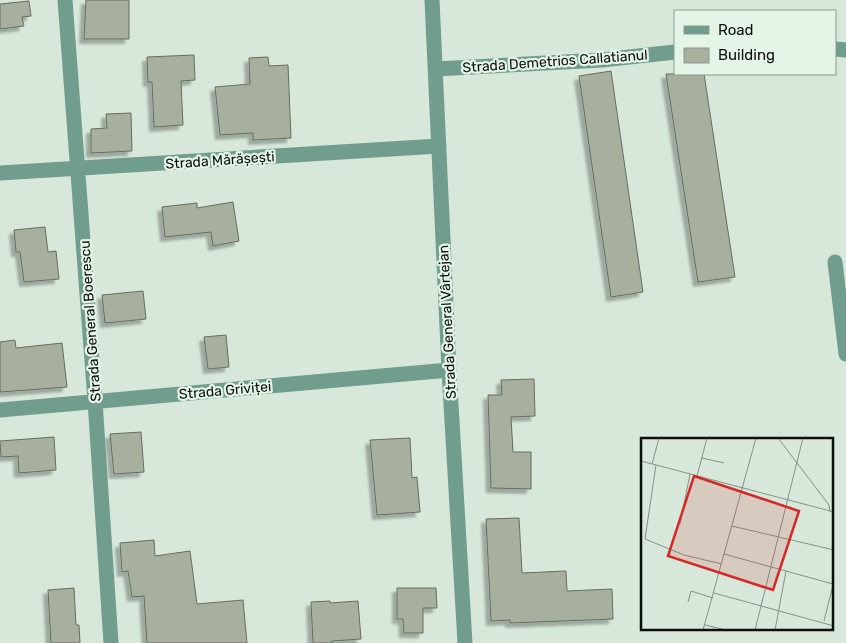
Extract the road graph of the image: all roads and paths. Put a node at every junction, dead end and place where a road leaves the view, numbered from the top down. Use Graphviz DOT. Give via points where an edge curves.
graph roads {
  1 [pos="65,0"];
  2 [pos="432,0"];
  3 [pos="674,52"];
  4 [pos="436,69"];
  5 [pos="439,146"];
  6 [pos="78,170"];
  7 [pos="0,173"];
  8 [pos="835,262"];
  9 [pos="846,354"];
  10 [pos="450,370"];
  11 [pos="95,402"];
  12 [pos="0,410"];
  13 [pos="111,643"];
  14 [pos="465,643"];
  1 -- 6 [label="street, Strada General Boerescu"];
  2 -- 4 [label="street, Strada General Vârtejan"];
  3 -- 4 [label="street, Strada Demetrios Callatianul" via="602,60"];
  4 -- 5 [label="street, Strada General Vârtejan"];
  5 -- 6 [label="street, Strada Mărășești"];
  5 -- 10 [label="street, Strada General Vârtejan"];
  6 -- 7 [label="street, Strada Mărășești"];
  6 -- 11 [label="street, Strada General Boerescu"];
  8 -- 9 [label="street"];
  10 -- 11 [label="street, Strada Griviței"];
  10 -- 14 [label="street, Strada General Vârtejan"];
  11 -- 12 [label="street, Strada Griviței"];
  11 -- 13 [label="street, Strada General Boerescu"];
}
